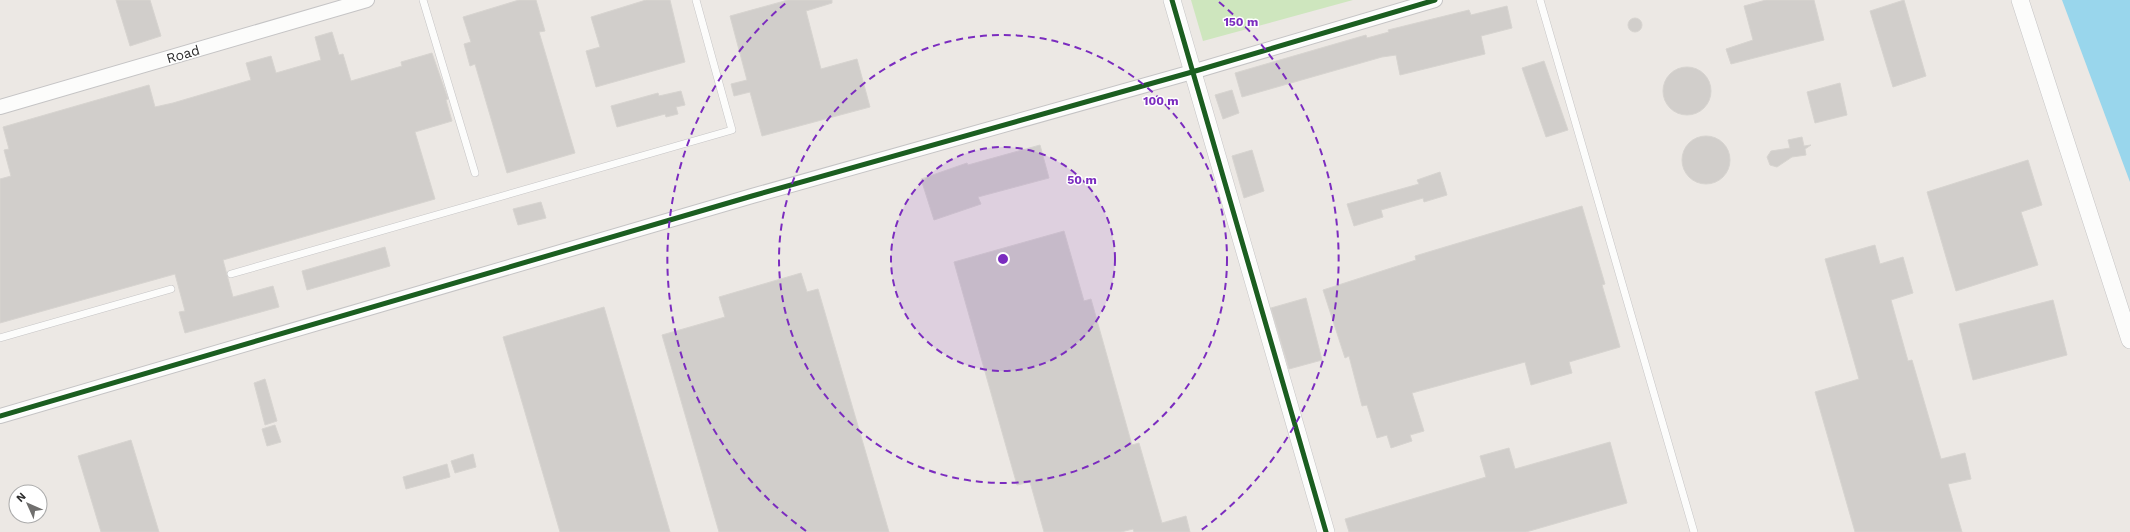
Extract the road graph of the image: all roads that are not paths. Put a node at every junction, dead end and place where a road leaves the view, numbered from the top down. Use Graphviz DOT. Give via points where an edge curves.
graph roads {
  1 [pos="367,0"];
  2 [pos="370,0"];
  3 [pos="423,0"];
  4 [pos="696,0"];
  5 [pos="1172,0"];
  6 [pos="1435,0"];
  7 [pos="1540,0"];
  8 [pos="2020,0"];
  9 [pos="1192,72"];
  10 [pos="0,107"];
  11 [pos="0,110"];
  12 [pos="476,173"];
  13 [pos="232,274"];
  14 [pos="171,289"];
  15 [pos="0,338"];
  16 [pos="2130,340"];
  17 [pos="0,416"];
  18 [pos="1326,532"];
  19 [pos="1694,532"];
  1 -- 10 [label="street, Road"];
  2 -- 11 [label="lane"];
  3 -- 12 [label="lane"];
  4 -- 13 [label="lane" via="732,130"];
  5 -- 9 [label="street"];
  6 -- 9 [label="street"];
  7 -- 19 [label="lane"];
  8 -- 16 [label="street"];
  9 -- 17 [label="street" via="760,194"];
  9 -- 18 [label="street"];
  14 -- 15 [label="lane"];
}
